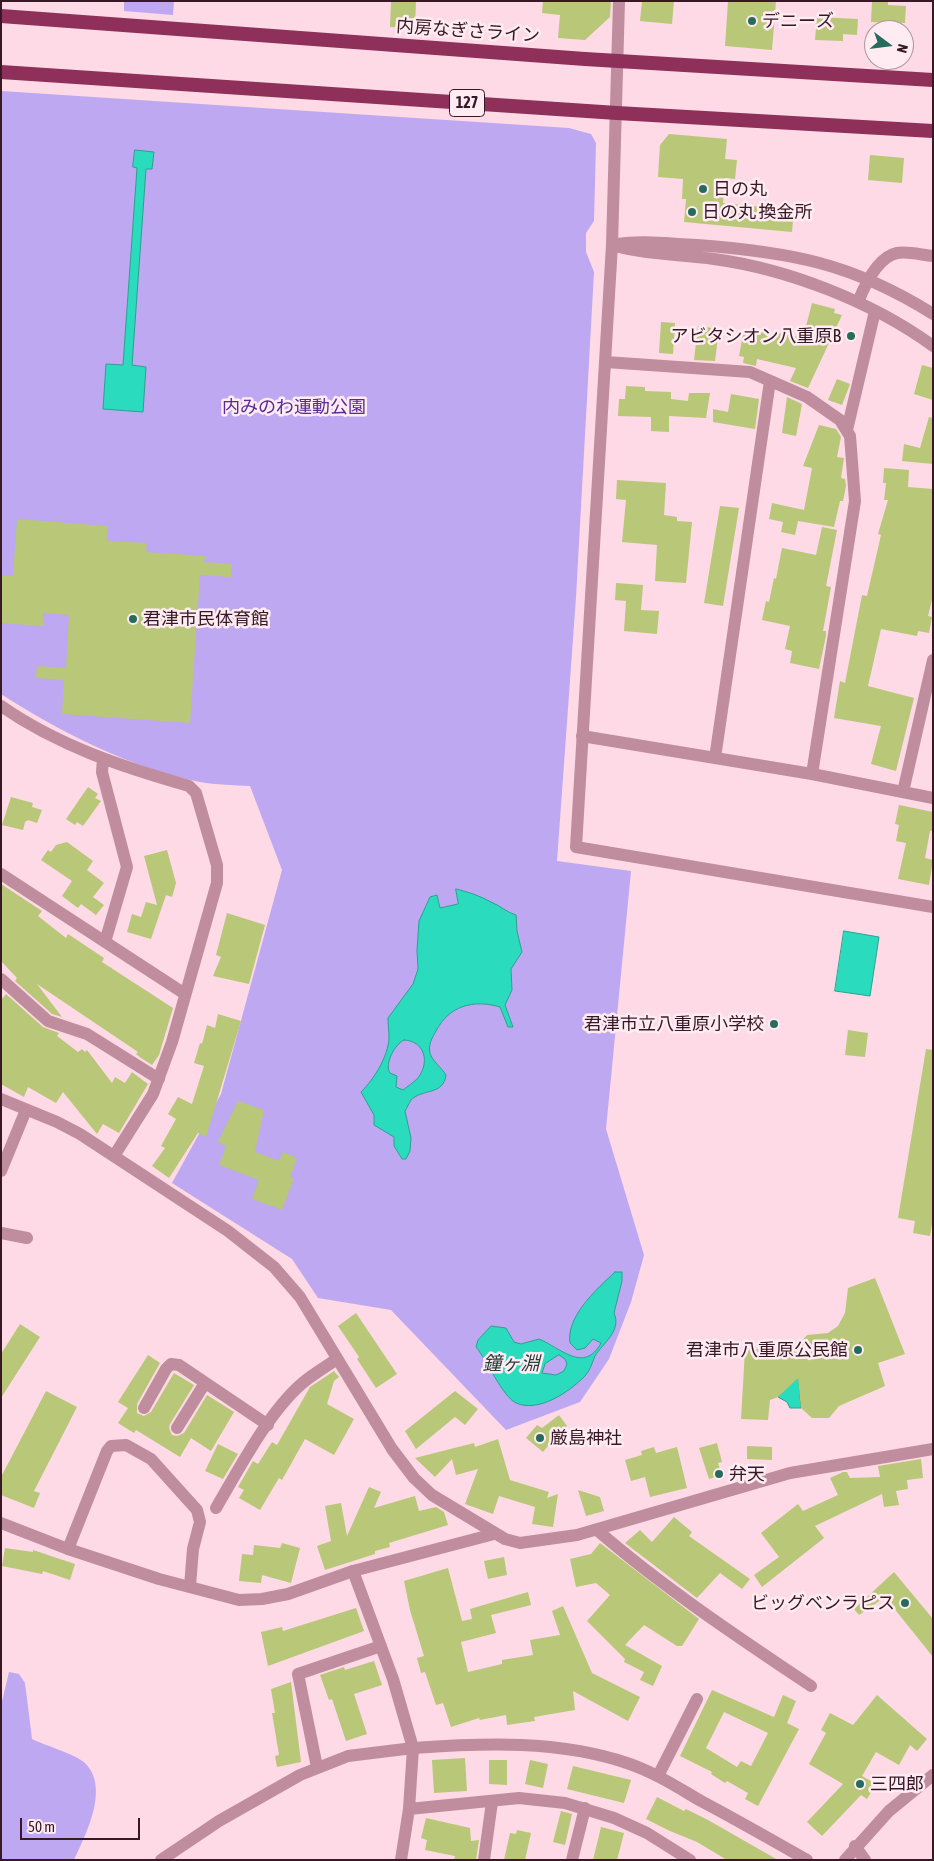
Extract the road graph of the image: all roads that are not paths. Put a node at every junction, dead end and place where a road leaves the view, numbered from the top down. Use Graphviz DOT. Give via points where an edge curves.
graph roads {
  1 [pos="620,1"];
  2 [pos="1,16"];
  3 [pos="618,61"];
  4 [pos="1,72"];
  5 [pos="933,80"];
  6 [pos="617,113"];
  7 [pos="933,131"];
  8 [pos="612,245"];
  9 [pos="933,256"];
  10 [pos="868,278"];
  11 [pos="858,302"];
  12 [pos="875,311"];
  13 [pos="933,314"];
  14 [pos="933,346"];
  15 [pos="606,362"];
  16 [pos="770,381"];
  17 [pos="847,430"];
  18 [pos="933,660"];
  19 [pos="1,706"];
  20 [pos="582,736"];
  21 [pos="715,758"];
  22 [pos="103,759"];
  23 [pos="812,774"];
  24 [pos="902,792"];
  25 [pos="933,798"];
  26 [pos="1,874"];
  27 [pos="933,907"];
  28 [pos="105,942"];
  29 [pos="1,979"];
  30 [pos="185,994"];
  31 [pos="159,1079"];
  32 [pos="1,1099"];
  33 [pos="26,1110"];
  34 [pos="114,1156"];
  35 [pos="1,1171"];
  36 [pos="1,1234"];
  37 [pos="27,1238"];
  38 [pos="337,1359"];
  39 [pos="204,1383"];
  40 [pos="144,1408"];
  41 [pos="268,1425"];
  42 [pos="177,1428"];
  43 [pos="933,1449"];
  44 [pos="216,1508"];
  45 [pos="1,1523"];
  46 [pos="597,1530"];
  47 [pos="494,1534"];
  48 [pos="68,1548"];
  49 [pos="353,1571"];
  50 [pos="190,1586"];
  51 [pos="381,1646"];
  52 [pos="812,1686"];
  53 [pos="698,1699"];
  54 [pos="413,1748"];
  55 [pos="317,1767"];
  56 [pos="933,1775"];
  57 [pos="658,1776"];
  58 [pos="492,1802"];
  59 [pos="585,1808"];
  60 [pos="409,1809"];
  61 [pos="855,1846"];
  62 [pos="669,1854"];
  63 [pos="161,1860"];
  64 [pos="401,1860"];
  65 [pos="484,1860"];
  66 [pos="572,1860"];
  67 [pos="690,1860"];
  68 [pos="808,1860"];
  69 [pos="844,1860"];
  70 [pos="865,1860"];
  1 -- 3 [label="street"];
  2 -- 3 [label="highway, 内房なぎさライン"];
  3 -- 5 [label="highway, 内房なぎさライン"];
  3 -- 6 [label="street"];
  4 -- 6 [label="highway, 127"];
  6 -- 7 [label="highway, 127"];
  6 -- 8 [label="street"];
  8 -- 10 [label="street" via="636,241 748,249 798,256"];
  8 -- 11 [label="street" via="636,252 715,259 746,266 817,286"];
  8 -- 15 [label="street"];
  9 -- 10 [label="street" via="896,253"];
  10 -- 11 [label="street"];
  10 -- 13 [label="street"];
  11 -- 12 [label="street"];
  12 -- 14 [label="street"];
  12 -- 17 [label="street"];
  15 -- 16 [label="street" via="750,372"];
  15 -- 20 [label="street"];
  16 -- 17 [label="street" via="807,397 840,420"];
  16 -- 21 [label="street"];
  17 -- 23 [label="street" via="855,501"];
  18 -- 24 [label="street"];
  19 -- 22 [label="street" via="28,725"];
  20 -- 21 [label="street"];
  20 -- 27 [label="street" via="576,847"];
  21 -- 23 [label="street"];
  22 -- 28 [label="street" via="102,772 127,867"];
  22 -- 30 [label="street" via="189,786 196,793 217,865 217,883"];
  23 -- 24 [label="street"];
  24 -- 25 [label="street"];
  26 -- 28 [label="street"];
  28 -- 30 [label="street"];
  29 -- 31 [label="street" via="48,1021 88,1034"];
  30 -- 31 [label="street"];
  31 -- 34 [label="street"];
  32 -- 33 [label="street"];
  33 -- 34 [label="street" via="65,1126"];
  33 -- 35 [label="street"];
  34 -- 38 [label="street" via="228,1232 274,1267 300,1297"];
  36 -- 37 [label="street"];
  38 -- 41 [label="street" via="304,1381"];
  38 -- 47 [label="street" via="392,1449 414,1478 432,1495"];
  39 -- 40 [label="street" via="179,1365 172,1364"];
  39 -- 41 [label="street"];
  39 -- 42 [label="street"];
  41 -- 44 [label="street"];
  43 -- 46 [label="street" via="790,1473"];
  45 -- 48 [label="street"];
  46 -- 47 [label="street" via="520,1543"];
  46 -- 52 [label="street" via="644,1570"];
  47 -- 49 [label="street"];
  48 -- 50 [label="street" via="159,1579"];
  48 -- 50 [label="street" via="107,1451 111,1446 126,1445 151,1459 196,1510 200,1522 192,1549"];
  49 -- 50 [label="street" via="288,1594 262,1599 239,1600"];
  49 -- 51 [label="street"];
  51 -- 54 [label="street"];
  51 -- 55 [label="street" via="298,1674"];
  53 -- 57 [label="street"];
  54 -- 55 [label="street" via="348,1756"];
  54 -- 57 [label="street" via="476,1744 531,1746 590,1753"];
  54 -- 60 [label="street"];
  55 -- 63 [label="street" via="219,1821"];
  56 -- 61 [label="street" via="888,1811"];
  57 -- 68 [label="street"];
  58 -- 59 [label="street" via="519,1798"];
  58 -- 60 [label="street"];
  58 -- 65 [label="street"];
  59 -- 62 [label="street" via="639,1829"];
  59 -- 66 [label="street"];
  60 -- 64 [label="street"];
  61 -- 69 [label="street"];
  61 -- 70 [label="street"];
  62 -- 67 [label="street"];
}
